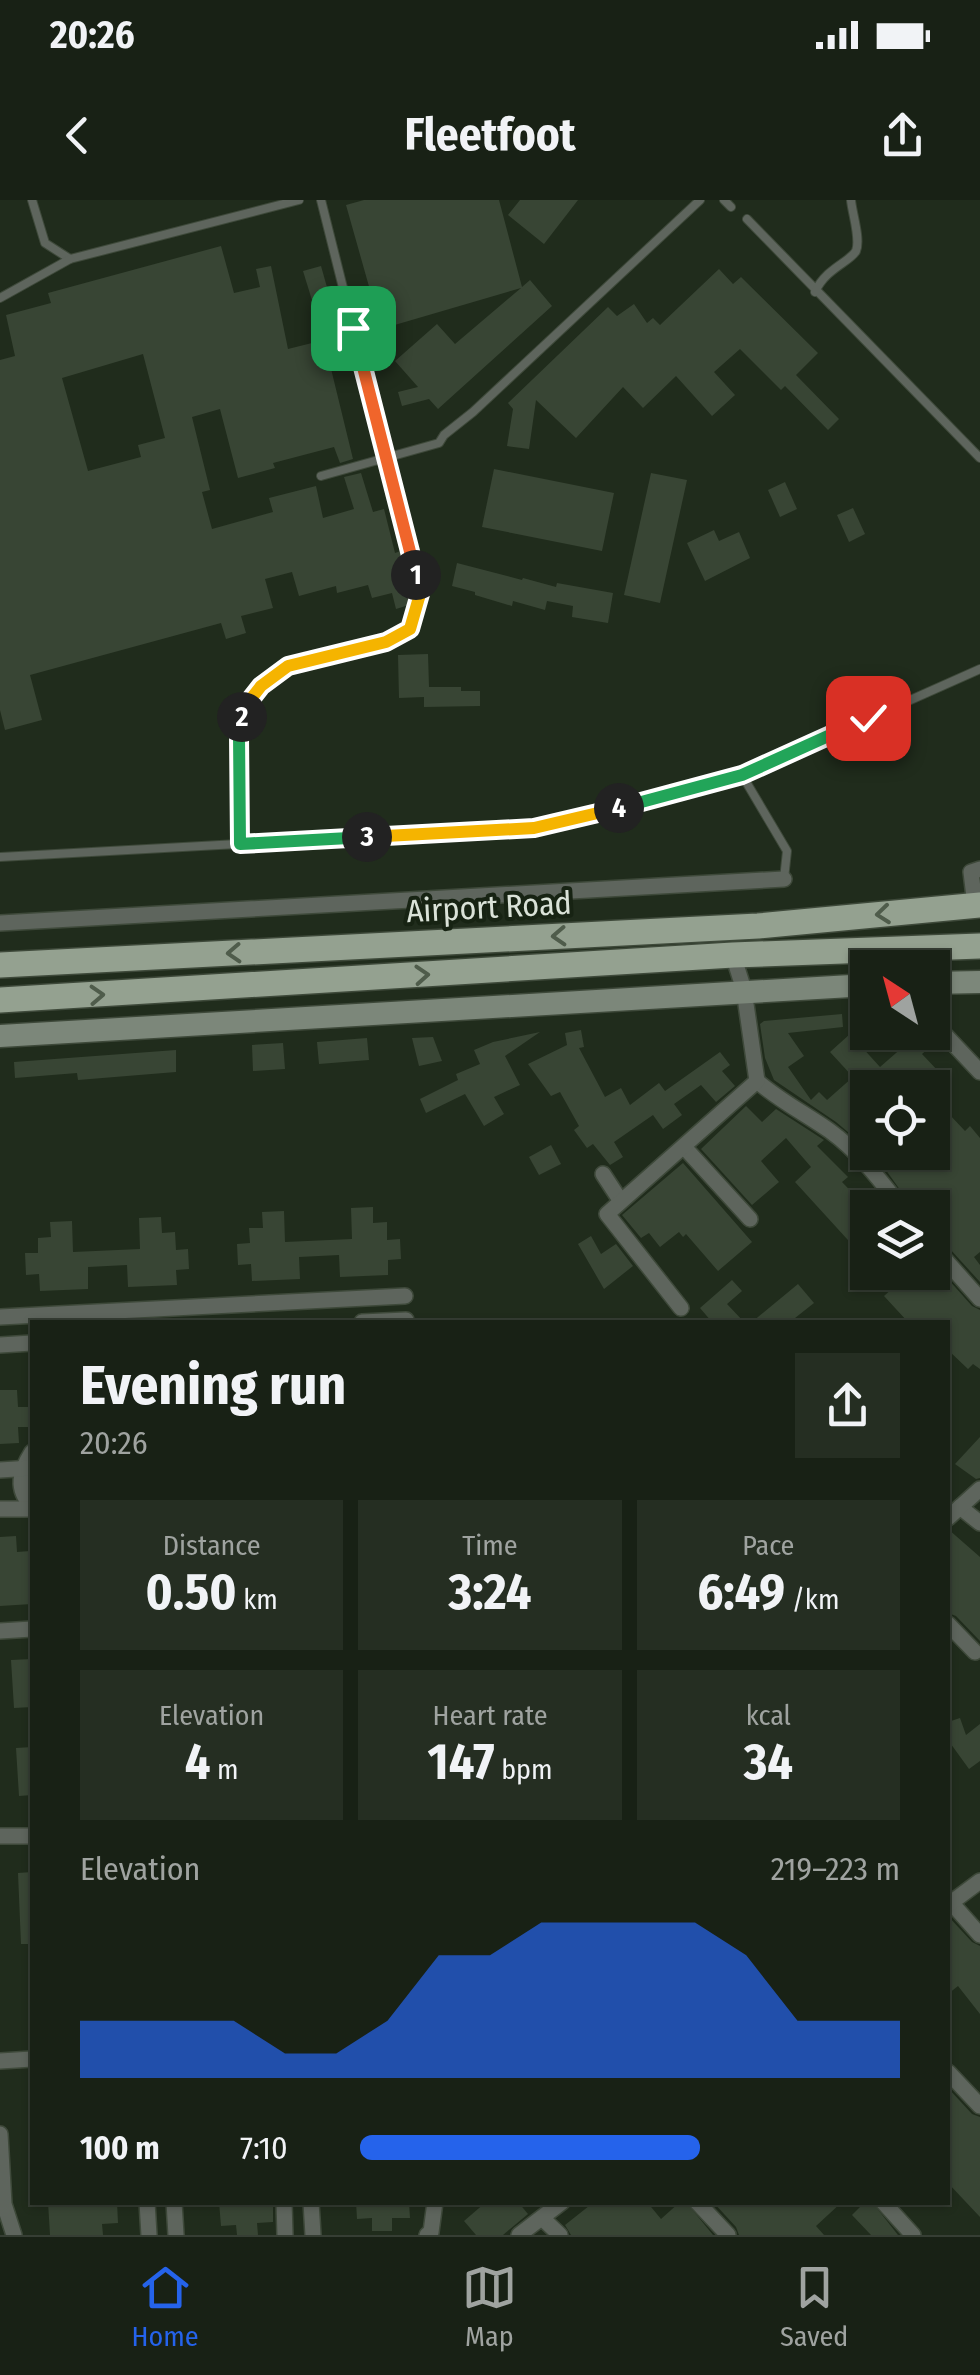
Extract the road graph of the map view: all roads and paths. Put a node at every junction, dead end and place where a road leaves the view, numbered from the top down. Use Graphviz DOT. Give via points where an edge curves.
graph roads {
  1 [pos="32,200"];
  2 [pos="299,200"];
  3 [pos="321,200"];
  4 [pos="700,200"];
  5 [pos="851,200"];
  6 [pos="747,220"];
  7 [pos="70,259"];
  8 [pos="815,292"];
  9 [pos="0,298"];
  10 [pos="386,456"];
  11 [pos="980,458"];
  12 [pos="321,476"];
  13 [pos="980,669"];
  14 [pos="742,775"];
  15 [pos="240,844"];
  16 [pos="0,857"];
  17 [pos="980,869"];
  18 [pos="784,879"];
  19 [pos="977,905"];
  20 [pos="0,922"];
  21 [pos="980,946"];
  22 [pos="732,955"];
  23 [pos="0,965"];
  24 [pos="980,982"];
  25 [pos="950,983"];
  26 [pos="850,987"];
  27 [pos="744,990"];
  28 [pos="143,993"];
  29 [pos="0,1000"];
  30 [pos="145,1028"];
  31 [pos="0,1036"];
  32 [pos="950,1040"];
  33 [pos="980,1072"];
  34 [pos="757,1081"];
  35 [pos="685,1148"];
  36 [pos="603,1174"];
  37 [pos="887,1190"];
  38 [pos="620,1200"];
  39 [pos="750,1218"];
  40 [pos="950,1265"];
  41 [pos="404,1296"];
  42 [pos="980,1299"];
  43 [pos="247,1304"];
  44 [pos="681,1308"];
  45 [pos="0,1317"];
  46 [pos="248,1320"];
  47 [pos="30,1343"];
  48 [pos="0,1345"];
  49 [pos="27,1468"];
  50 [pos="0,1470"];
  51 [pos="980,1489"];
  52 [pos="30,1504"];
  53 [pos="30,1507"];
  54 [pos="0,1510"];
  55 [pos="954,1513"];
  56 [pos="980,1523"];
  57 [pos="950,1626"];
  58 [pos="30,1629"];
  59 [pos="0,1631"];
  60 [pos="975,1652"];
  61 [pos="0,1836"];
  62 [pos="30,1836"];
  63 [pos="980,1881"];
  64 [pos="950,1901"];
  65 [pos="950,1903"];
  66 [pos="980,1935"];
  67 [pos="30,2059"];
  68 [pos="0,2061"];
  69 [pos="950,2074"];
  70 [pos="980,2106"];
  71 [pos="0,2134"];
  72 [pos="147,2205"];
  73 [pos="174,2205"];
  74 [pos="284,2205"];
  75 [pos="312,2205"];
  76 [pos="435,2205"];
  77 [pos="558,2205"];
  78 [pos="700,2205"];
  79 [pos="886,2205"];
  80 [pos="542,2218"];
  81 [pos="14,2235"];
  82 [pos="149,2235"];
  83 [pos="176,2235"];
  84 [pos="285,2235"];
  85 [pos="313,2235"];
  86 [pos="427,2235"];
  87 [pos="519,2235"];
  88 [pos="560,2235"];
  89 [pos="728,2235"];
  90 [pos="913,2235"];
  1 -- 7 [label="lane" via="44,243"];
  2 -- 7 [label="lane"];
  3 -- 10 [label="lane"];
  4 -- 10 [label="lane" via="440,443"];
  5 -- 8 [label="lane" via="854,254 832,268"];
  6 -- 8 [label="lane"];
  7 -- 9 [label="lane"];
  8 -- 11 [label="lane"];
  10 -- 12 [label="lane"];
  10 -- 15 [label="lane" via="420,594 410,629 386,642 288,666 261,686 243,709 239,735"];
  13 -- 14 [label="lane"];
  14 -- 15 [label="lane" via="534,828"];
  14 -- 18 [label="lane" via="787,851"];
  15 -- 16 [label="lane"];
  17 -- 19 [label="street" via="971,872"];
  18 -- 20 [label="street"];
  19 -- 23 [label="main road, Airport Road, one-way" via="758,926"];
  21 -- 22 [label="main road, Airport Road"];
  22 -- 27 [label="street"];
  28 -- 22 [label="main road, Airport Road, one-way"];
  24 -- 25 [label="street"];
  26 -- 27 [label="street"];
  27 -- 30 [label="street"];
  27 -- 34 [label="street"];
  29 -- 28 [label="main road, Airport Road, one-way"];
  28 -- 30 [label="street"];
  30 -- 31 [label="street"];
  32 -- 33 [label="street"];
  34 -- 35 [label="street"];
  34 -- 37 [label="street" via="831,1132"];
  35 -- 38 [label="street"];
  35 -- 39 [label="street"];
  36 -- 38 [label="street"];
  38 -- 44 [label="street" via="607,1214"];
  40 -- 42 [label="street"];
  41 -- 43 [label="street"];
  43 -- 45 [label="street"];
  43 -- 46 [label="street"];
  47 -- 48 [label="street"];
  49 -- 50 [label="street"];
  49 -- 52 [label="street" via="21,1492"];
  51 -- 55 [label="street"];
  53 -- 54 [label="street"];
  55 -- 56 [label="street"];
  57 -- 60 [label="street"];
  58 -- 59 [label="street"];
  61 -- 62 [label="street"];
  63 -- 64 [label="street"];
  65 -- 66 [label="street"];
  67 -- 68 [label="street"];
  69 -- 70 [label="street"];
  71 -- 81 [label="street" via="4,2204"];
  72 -- 82 [label="street"];
  73 -- 83 [label="street"];
  74 -- 84 [label="street"];
  75 -- 85 [label="street"];
  76 -- 86 [label="street"];
  77 -- 80 [label="street"];
  78 -- 89 [label="street"];
  79 -- 90 [label="street"];
  80 -- 87 [label="street"];
  80 -- 88 [label="street"];
}
